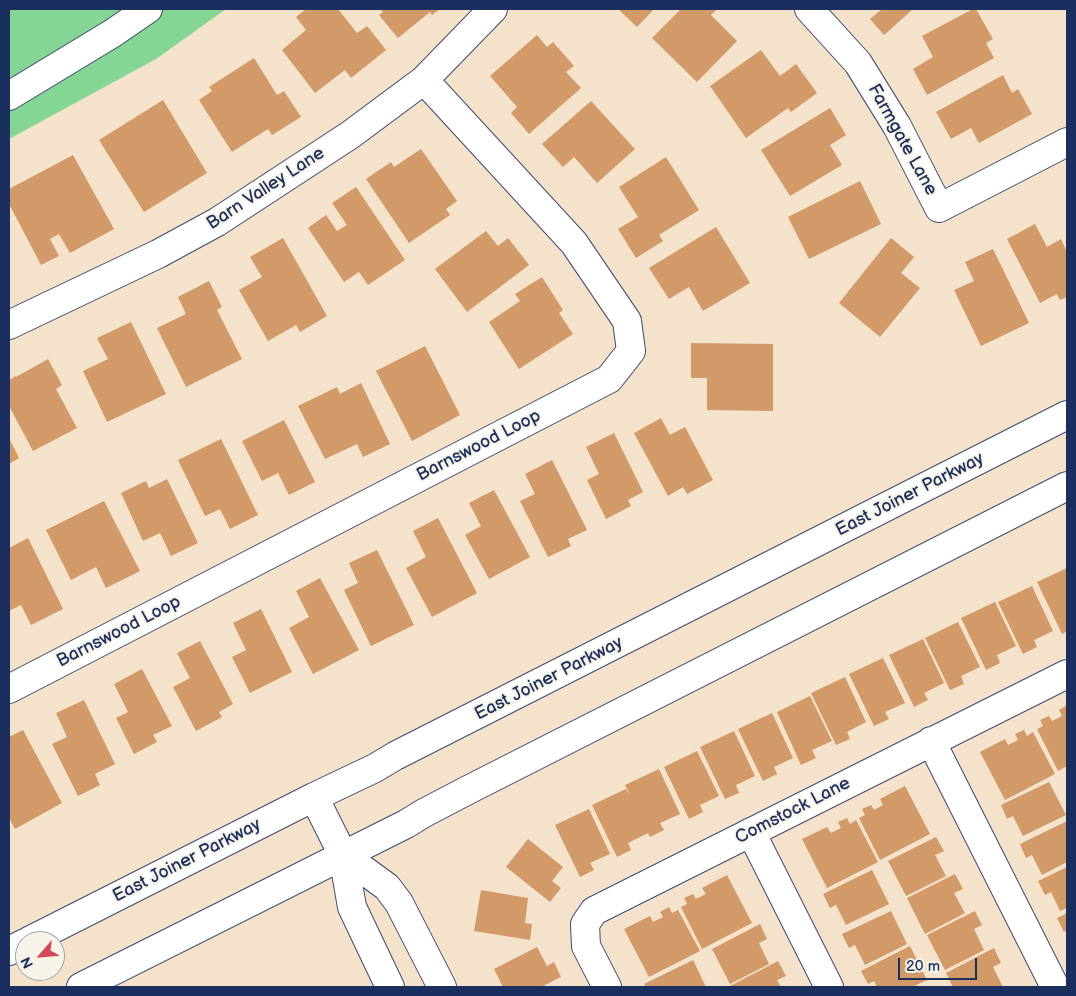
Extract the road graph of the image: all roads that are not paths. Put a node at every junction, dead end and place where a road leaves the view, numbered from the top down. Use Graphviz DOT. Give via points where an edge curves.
graph roads {
  1 [pos="148,9"];
  2 [pos="493,9"];
  3 [pos="809,9"];
  4 [pos="424,80"];
  5 [pos="9,96"];
  6 [pos="1067,142"];
  7 [pos="9,325"];
  8 [pos="1067,415"];
  9 [pos="1067,486"];
  10 [pos="1067,674"];
  11 [pos="9,689"];
  12 [pos="931,741"];
  13 [pos="314,797"];
  14 [pos="751,832"];
  15 [pos="343,855"];
  16 [pos="49,931"];
  17 [pos="81,987"];
  18 [pos="390,987"];
  19 [pos="442,987"];
  20 [pos="607,987"];
  21 [pos="829,987"];
  22 [pos="1055,987"];
  1 -- 5 [label="street"];
  2 -- 4 [label="street, Barn Valley Lane"];
  3 -- 6 [label="street, Farmgate Lane" via="858,63 897,126 939,208"];
  4 -- 7 [label="street, Barn Valley Lane" via="350,136 217,222"];
  4 -- 11 [label="street, Barnswood Loop" via="574,243 627,321 631,352 609,379"];
  8 -- 13 [label="street, East Joiner Parkway"];
  9 -- 15 [label="street"];
  10 -- 12 [label="street, Comstock Lane"];
  12 -- 14 [label="street, Comstock Lane"];
  12 -- 22 [label="street"];
  13 -- 15 [label="street"];
  13 -- 16 [label="street, East Joiner Parkway"];
  14 -- 20 [label="street, Comstock Lane" via="594,911 585,924 586,946"];
  14 -- 21 [label="street"];
  15 -- 17 [label="street"];
  15 -- 18 [label="street" via="352,907"];
  15 -- 19 [label="street" via="387,887 399,903"];
}
